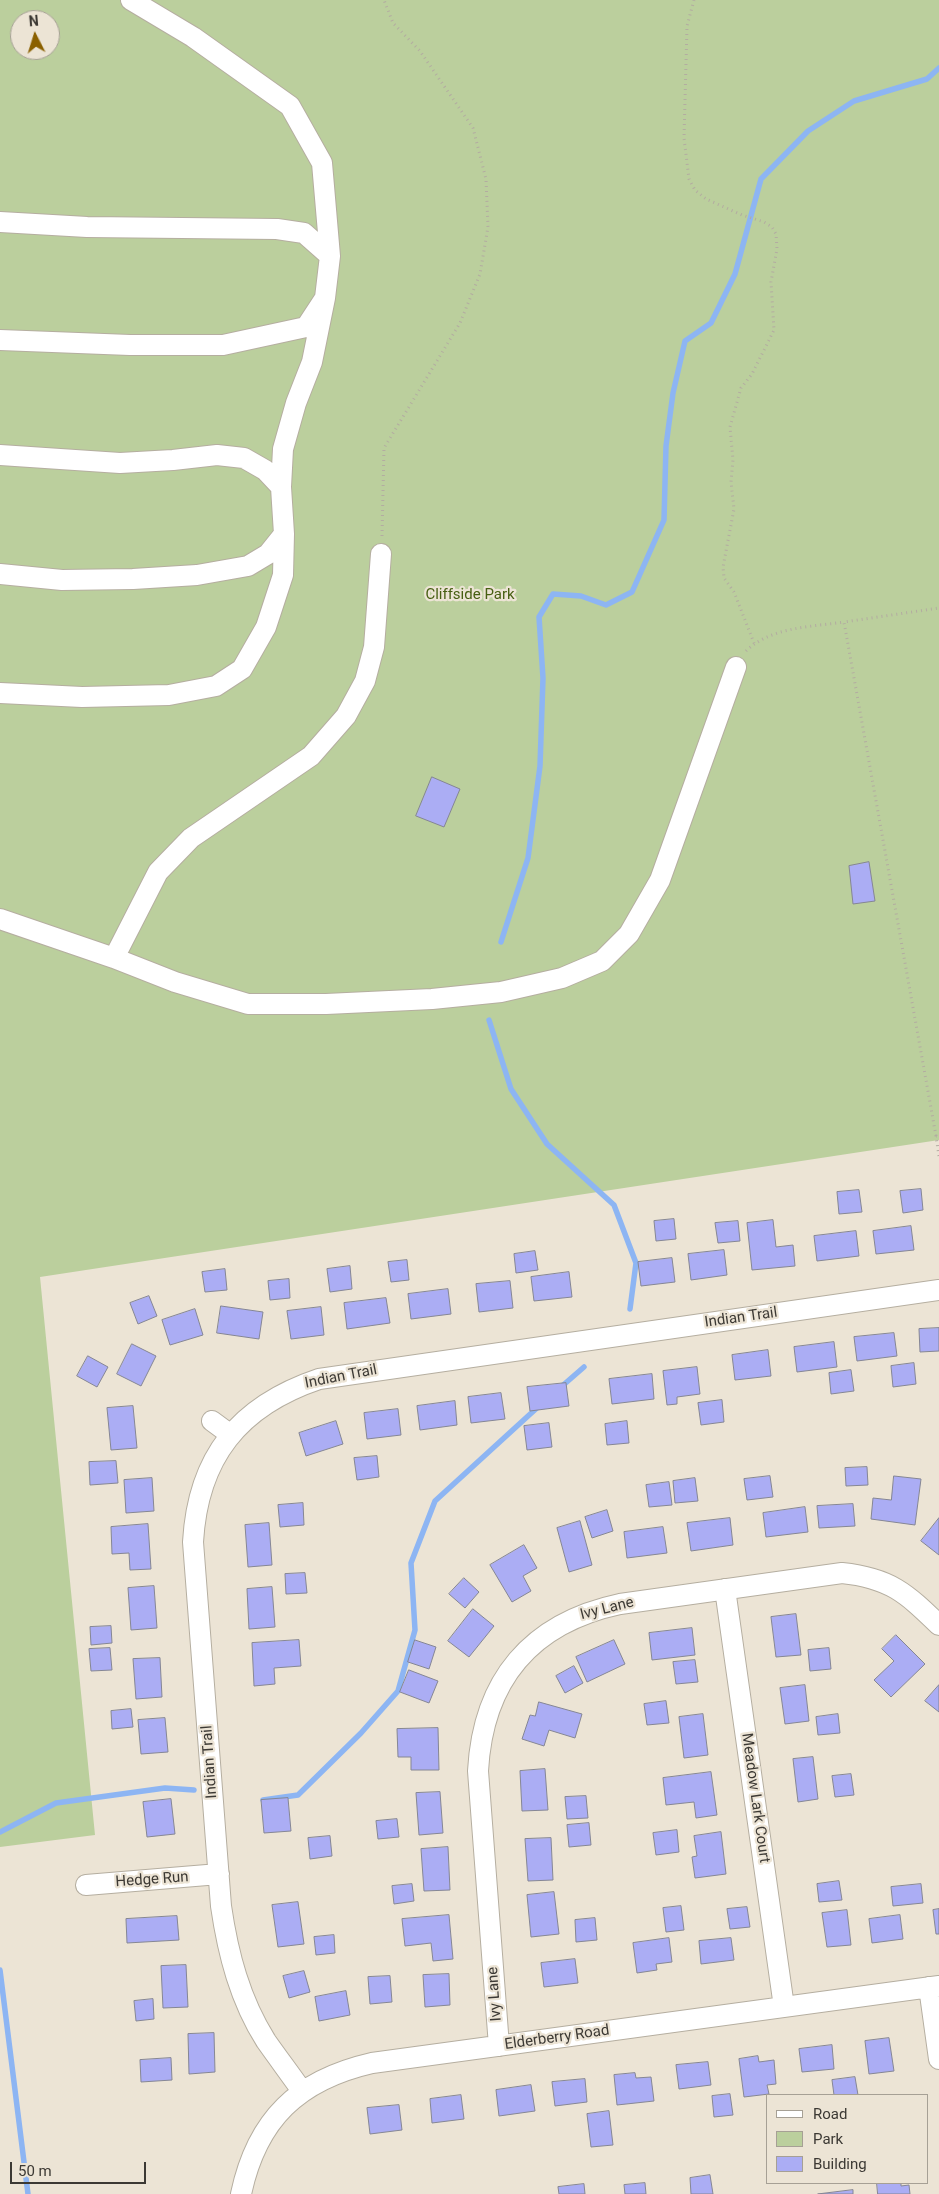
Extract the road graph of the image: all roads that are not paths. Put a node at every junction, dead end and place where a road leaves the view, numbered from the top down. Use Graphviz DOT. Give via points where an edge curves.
graph roads {
  1 [pos="130,0"];
  2 [pos="0,222"];
  3 [pos="330,256"];
  4 [pos="326,298"];
  5 [pos="0,340"];
  6 [pos="0,455"];
  7 [pos="281,487"];
  8 [pos="284,534"];
  9 [pos="381,554"];
  10 [pos="0,574"];
  11 [pos="736,667"];
  12 [pos="0,693"];
  13 [pos="0,919"];
  14 [pos="114,958"];
  15 [pos="939,1290"];
  16 [pos="212,1421"];
  17 [pos="231,1435"];
  18 [pos="725,1589"];
  19 [pos="939,1625"];
  20 [pos="219,1874"];
  21 [pos="86,1885"];
  22 [pos="934,1986"];
  23 [pos="784,2007"];
  24 [pos="499,2046"];
  25 [pos="939,2059"];
  26 [pos="302,2091"];
  27 [pos="241,2194"];
  1 -- 3 [label="street" via="193,36 290,106 322,163"];
  2 -- 3 [label="street" via="87,227 277,229 304,232"];
  3 -- 4 [label="street"];
  4 -- 5 [label="street" via="306,327 222,344 130,345"];
  4 -- 7 [label="street" via="312,362 283,449"];
  6 -- 7 [label="street" via="120,463 217,455 244,458 265,470"];
  7 -- 8 [label="street"];
  8 -- 10 [label="street" via="268,554 248,566 197,575 62,580"];
  8 -- 12 [label="street" via="283,575 266,627 242,669 216,686 169,695 82,697"];
  9 -- 14 [label="street" via="374,647 364,681 346,716 311,756 191,838 158,872"];
  11 -- 14 [label="street" via="660,880 629,934 602,961 562,978 501,992 432,999 248,1004 175,982"];
  13 -- 14 [label="street"];
  15 -- 17 [label="street, Indian Trail" via="319,1378 268,1401"];
  16 -- 17 [label="street"];
  17 -- 20 [label="street, Indian Trail" via="211,1465 200,1491 193,1542"];
  18 -- 19 [label="street, Ivy Lane" via="842,1573 863,1575 900,1590"];
  18 -- 23 [label="street, Meadow Lark Court"];
  18 -- 24 [label="street, Ivy Lane" via="620,1604 571,1619 526,1651 495,1693 479,1746 478,1771"];
  20 -- 21 [label="street, Hedge Run"];
  20 -- 26 [label="street, Indian Trail" via="225,1935 240,1988 266,2040"];
  22 -- 23 [label="street, Elderberry Road"];
  22 -- 25 [label="street"];
  23 -- 24 [label="street, Elderberry Road"];
  24 -- 26 [label="street, Elderberry Road" via="355,2067"];
  26 -- 27 [label="street, Elderberry Road" via="271,2122 256,2145"];
}
